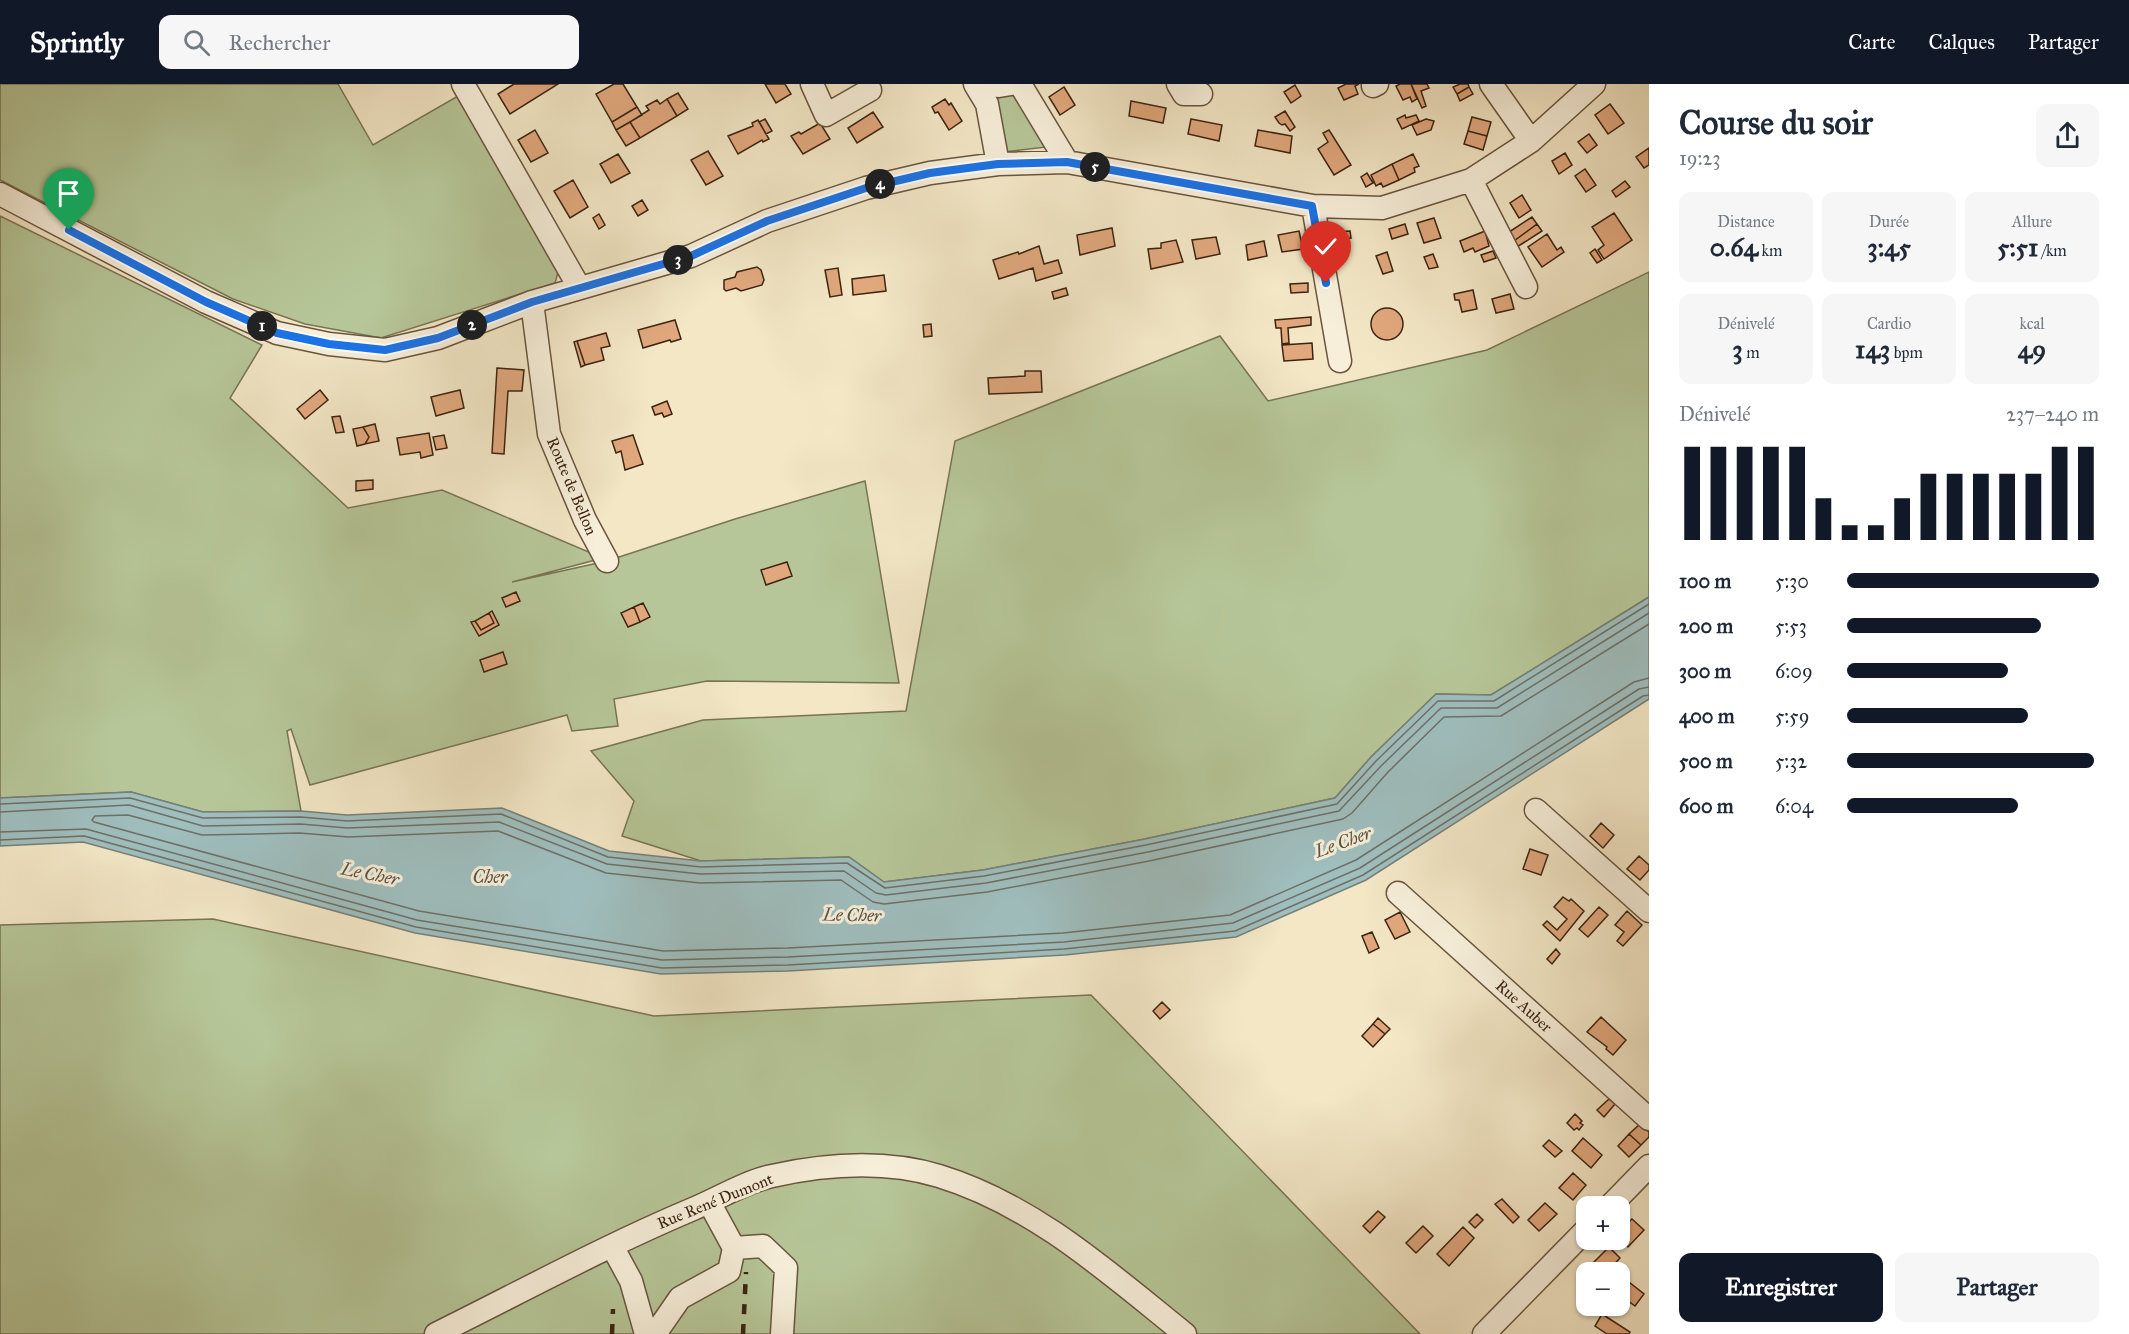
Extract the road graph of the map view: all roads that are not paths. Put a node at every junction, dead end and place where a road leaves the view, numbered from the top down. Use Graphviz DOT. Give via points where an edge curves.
graph roads {
  1 [pos="463,84"];
  2 [pos="812,84"];
  3 [pos="1178,84"];
  4 [pos="1491,84"];
  5 [pos="1594,84"];
  6 [pos="868,86"];
  7 [pos="997,86"];
  8 [pos="1201,94"];
  9 [pos="1531,141"];
  10 [pos="1067,162"];
  11 [pos="998,164"];
  12 [pos="1471,180"];
  13 [pos="0,194"];
  14 [pos="1312,206"];
  15 [pos="579,287"];
  16 [pos="1526,287"];
  17 [pos="532,302"];
  18 [pos="1340,361"];
  19 [pos="607,561"];
  20 [pos="1536,810"];
  21 [pos="1398,894"];
  22 [pos="1649,911"];
  23 [pos="1649,1119"];
  24 [pos="1649,1166"];
  25 [pos="1620,1196"];
  26 [pos="709,1202"];
  27 [pos="1576,1240"];
  28 [pos="612,1246"];
  29 [pos="734,1248"];
  30 [pos="476,1324"];
  31 [pos="436,1334"];
  32 [pos="646,1334"];
  33 [pos="655,1334"];
  34 [pos="782,1334"];
  35 [pos="1185,1334"];
  36 [pos="1484,1334"];
  1 -- 15 [label="street"];
  2 -- 6 [label="street" via="826,115"];
  3 -- 8 [label="street" via="1184,94"];
  4 -- 9 [label="street"];
  5 -- 9 [label="street"];
  7 -- 10 [label="street"];
  7 -- 11 [label="street" via="987,104"];
  9 -- 12 [label="street"];
  10 -- 11 [label="street"];
  10 -- 14 [label="street"];
  11 -- 15 [label="street" via="930,173 866,188 767,221 691,256"];
  12 -- 14 [label="street" via="1382,208"];
  12 -- 16 [label="street"];
  13 -- 17 [label="street" via="206,302 277,333 329,344 385,350 438,338"];
  14 -- 18 [label="street"];
  15 -- 17 [label="street"];
  17 -- 19 [label="street, Route de Bellon" via="549,434"];
  20 -- 22 [label="street"];
  21 -- 23 [label="street, Rue Auber"];
  24 -- 25 [label="street"];
  26 -- 28 [label="street, Rue René Dumont"];
  26 -- 29 [label="street"];
  26 -- 35 [label="street, Rue René Dumont" via="771,1176 830,1168 887,1165 938,1176 990,1196 1038,1221"];
  27 -- 36 [label="street"];
  28 -- 30 [label="street, Rue René Dumont"];
  28 -- 32 [label="street" via="631,1281"];
  29 -- 33 [label="street" via="729,1271 680,1298"];
  29 -- 34 [label="street" via="763,1246 786,1268"];
  30 -- 31 [label="street, Rue René Dumont"];
}
